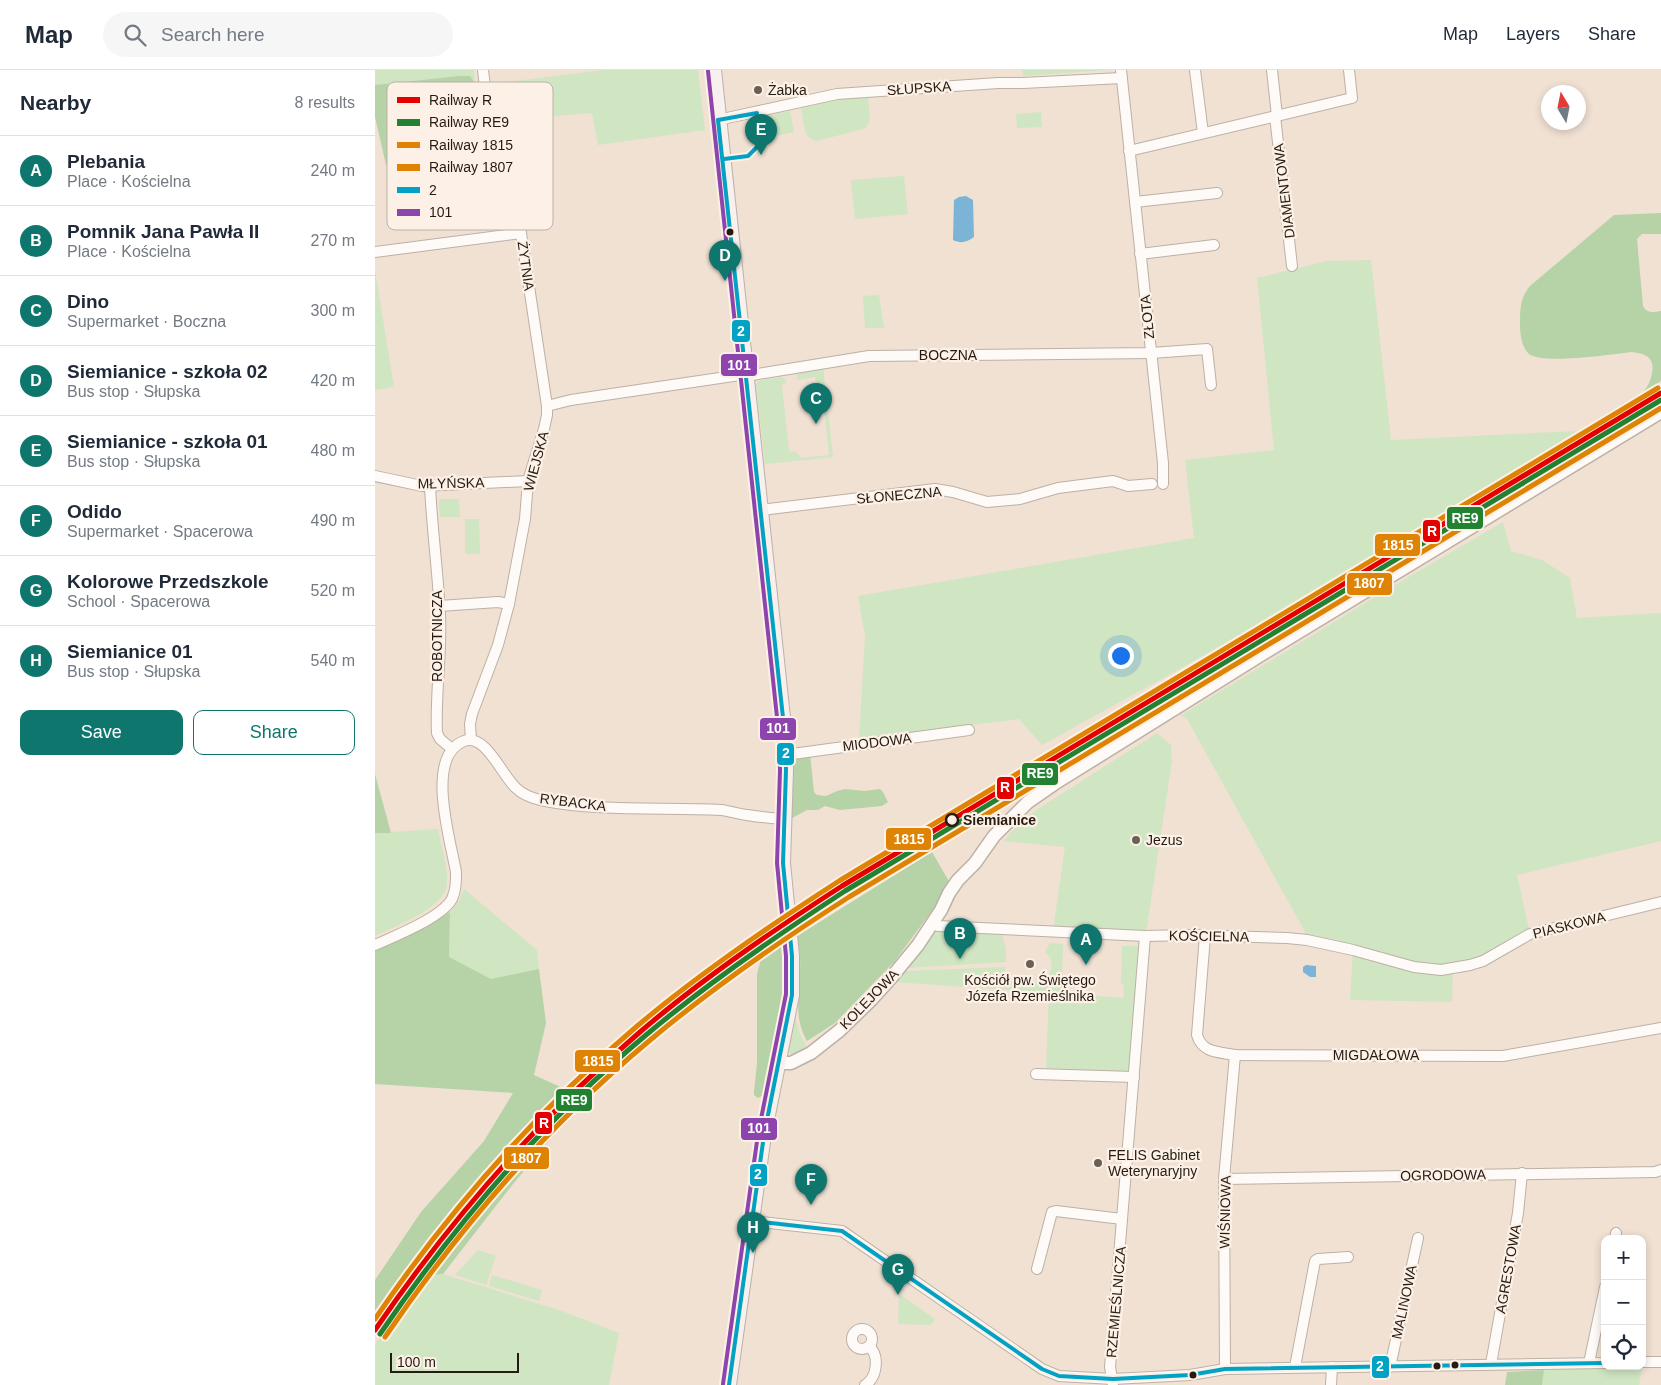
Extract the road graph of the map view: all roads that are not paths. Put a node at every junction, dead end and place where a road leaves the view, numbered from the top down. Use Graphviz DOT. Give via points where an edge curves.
graph roads {
  1 [pos="713,70"];
  2 [pos="1195,70"];
  3 [pos="1272,70"];
  4 [pos="1349,70"];
  5 [pos="1122,74"];
  6 [pos="1276,116"];
  7 [pos="719,120"];
  8 [pos="1203,133"];
  9 [pos="1129,151"];
  10 [pos="1217,193"];
  11 [pos="1135,202"];
  12 [pos="520,230"];
  13 [pos="521,233"];
  14 [pos="1214,245"];
  15 [pos="375,252"];
  16 [pos="1140,254"];
  17 [pos="1292,266"];
  18 [pos="1151,354"];
  19 [pos="747,376"];
  20 [pos="1211,385"];
  21 [pos="547,406"];
  22 [pos="1661,412"];
  23 [pos="375,476"];
  24 [pos="528,481"];
  25 [pos="1151,484"];
  26 [pos="1163,484"];
  27 [pos="430,486"];
  28 [pos="761,510"];
  29 [pos="509,604"];
  30 [pos="439,606"];
  31 [pos="969,730"];
  32 [pos="471,740"];
  33 [pos="452,750"];
  34 [pos="785,755"];
  35 [pos="784,819"];
  36 [pos="1661,902"];
  37 [pos="932,923"];
  38 [pos="1145,936"];
  39 [pos="1205,936"];
  40 [pos="375,945"];
  41 [pos="1483,961"];
  42 [pos="1661,1028"];
  43 [pos="1235,1055"];
  44 [pos="778,1063"];
  45 [pos="1036,1074"];
  46 [pos="1134,1077"];
  47 [pos="1661,1170"];
  48 [pos="1522,1173"];
  49 [pos="1224,1179"];
  50 [pos="1122,1219"];
  51 [pos="752,1221"];
  52 [pos="1418,1238"];
  53 [pos="1348,1257"];
  54 [pos="1037,1269"];
  55 [pos="1601,1306"];
  56 [pos="869,1346"];
  57 [pos="1646,1362"];
  58 [pos="1661,1362"];
  59 [pos="1589,1363"];
  60 [pos="1601,1363"];
  61 [pos="1491,1364"];
  62 [pos="1295,1367"];
  63 [pos="1332,1367"];
  64 [pos="1390,1367"];
  65 [pos="1225,1369"];
  66 [pos="1113,1382"];
  67 [pos="732,1385"];
  68 [pos="865,1385"];
  69 [pos="1331,1385"];
  1 -- 7 [label="main road"];
  2 -- 8 [label="street"];
  3 -- 6 [label="street"];
  4 -- 6 [label="street" via="1352,98"];
  5 -- 7 [label="street, SŁUPSKA" via="837,94"];
  5 -- 9 [label="street, ZŁOTA"];
  6 -- 8 [label="street"];
  6 -- 17 [label="street, DIAMENTOWA"];
  7 -- 19 [label="main road"];
  8 -- 9 [label="street"];
  9 -- 11 [label="street, ZŁOTA"];
  10 -- 11 [label="street"];
  11 -- 16 [label="street, ZŁOTA"];
  12 -- 13 [label="street, ŻYTNIA"];
  13 -- 15 [label="street"];
  13 -- 21 [label="street, ŻYTNIA"];
  14 -- 16 [label="street"];
  16 -- 18 [label="street, ZŁOTA"];
  18 -- 19 [label="street, BOCZNA" via="869,356"];
  18 -- 20 [label="street, BOCZNA" via="1207,349"];
  18 -- 26 [label="street, ZŁOTA"];
  19 -- 21 [label="street"];
  19 -- 28 [label="main road"];
  21 -- 24 [label="street, WIEJSKA" via="544,429"];
  22 -- 37 [label="street, KOLEJOWA" via="1261,655 1028,802 1009,819 958,880"];
  23 -- 27 [label="street, MŁYŃSKA"];
  24 -- 27 [label="street, MŁYŃSKA"];
  24 -- 29 [label="street, WIEJSKA" via="525,519"];
  25 -- 28 [label="street, SŁONECZNA" via="1128,486 1113,481 987,502 935,489"];
  27 -- 30 [label="street, ROBOTNICZA"];
  28 -- 34 [label="main road"];
  29 -- 30 [label="street"];
  29 -- 32 [label="street, WIEJSKA" via="498,645 472,714"];
  30 -- 33 [label="street, ROBOTNICZA" via="437,733"];
  31 -- 34 [label="street, MIODOWA"];
  32 -- 33 [label="street"];
  32 -- 35 [label="street, RYBACKA" via="483,744 516,788 537,799 573,805 723,810"];
  33 -- 40 [label="street" via="444,766 443,791 456,872 454,894 447,906 437,913"];
  34 -- 35 [label="main road"];
  35 -- 44 [label="main road" via="783,863 793,967"];
  36 -- 41 [label="street, PIASKOWA" via="1530,934"];
  37 -- 38 [label="street, KOŚCIELNA" via="938,926"];
  37 -- 44 [label="street, KOLEJOWA" via="890,979 839,1031 797,1060"];
  38 -- 39 [label="street, KOŚCIELNA"];
  38 -- 46 [label="street, RZEMIEŚLNICZA"];
  39 -- 41 [label="street, KOŚCIELNA" via="1307,940 1432,969"];
  39 -- 43 [label="street, MIGDAŁOWA" via="1197,1035 1204,1047"];
  42 -- 43 [label="street, MIGDAŁOWA" via="1503,1056"];
  43 -- 49 [label="street, WIŚNIOWA"];
  44 -- 51 [label="main road"];
  45 -- 46 [label="street"];
  46 -- 50 [label="street, RZEMIEŚLNICZA"];
  47 -- 48 [label="street, OGRODOWA"];
  48 -- 49 [label="street, OGRODOWA"];
  48 -- 61 [label="street, AGRESTOWA"];
  49 -- 65 [label="street, WIŚNIOWA"];
  50 -- 54 [label="street" via="1052,1212"];
  50 -- 66 [label="street, RZEMIEŚLNICZA" via="1110,1367"];
  51 -- 66 [label="street" via="842,1232 1041,1369 1059,1376"];
  51 -- 67 [label="main road"];
  52 -- 64 [label="street, MALINOWA"];
  53 -- 62 [label="street" via="1317,1258 1315,1261"];
  55 -- 59 [label="street"];
  56 -- 68 [label="street" via="875,1357 874,1373"];
  57 -- 58 [label="street"];
  59 -- 60 [label="street"];
  59 -- 61 [label="street"];
  61 -- 64 [label="street"];
  62 -- 63 [label="street"];
  62 -- 65 [label="street"];
  63 -- 64 [label="street"];
  63 -- 69 [label="street"];
  65 -- 66 [label="street"];
}
